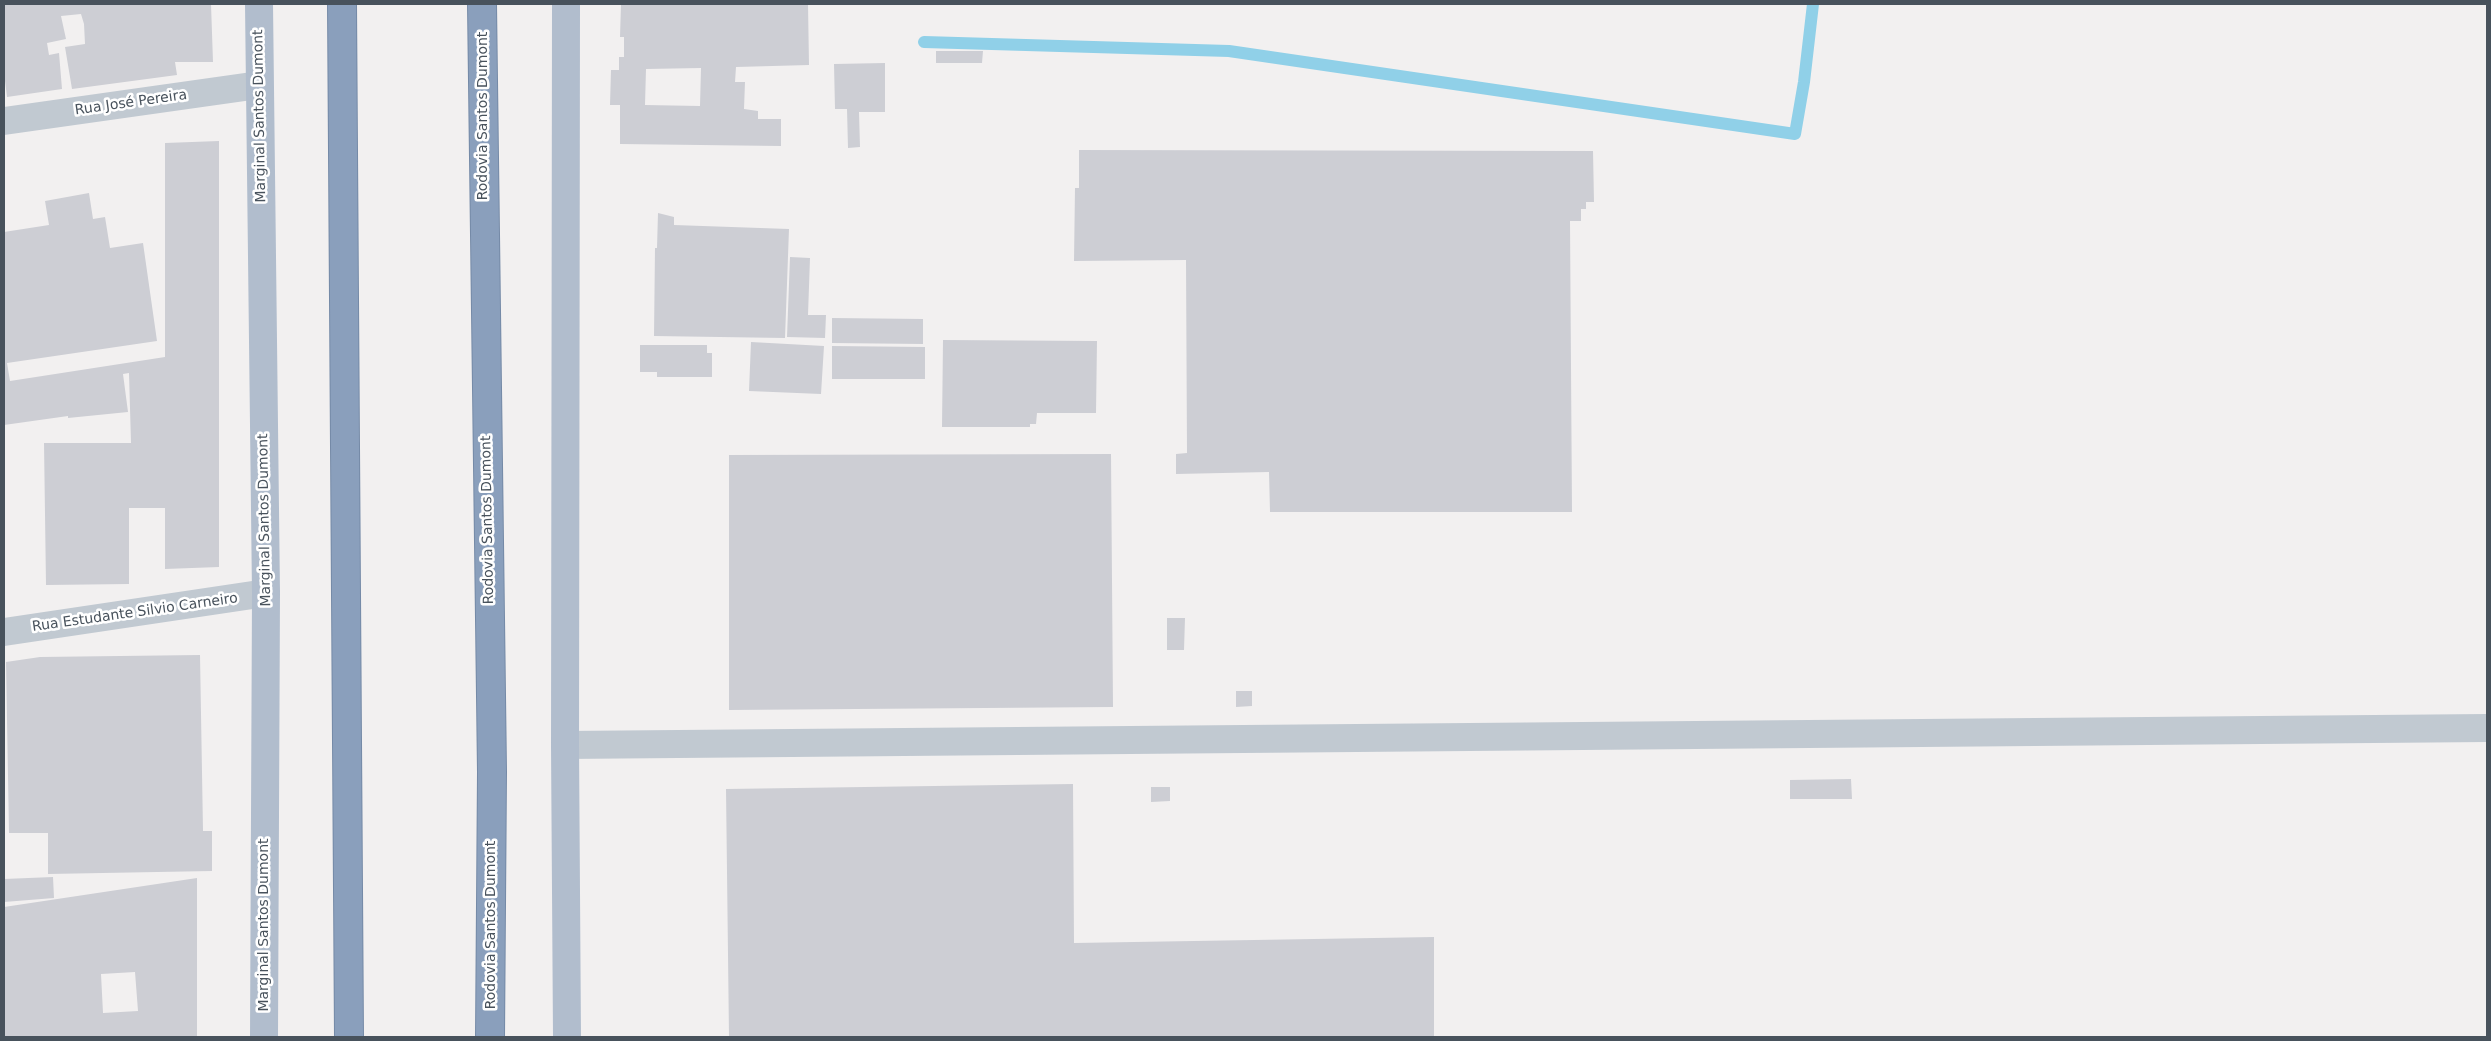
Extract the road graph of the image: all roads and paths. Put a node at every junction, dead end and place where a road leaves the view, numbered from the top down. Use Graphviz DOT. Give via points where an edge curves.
graph roads {
  1 [pos="259,4"];
  2 [pos="342,4"];
  3 [pos="482,4"];
  4 [pos="566,4"];
  5 [pos="259,85"];
  6 [pos="4,121"];
  7 [pos="266,594"];
  8 [pos="4,632"];
  9 [pos="2487,728"];
  10 [pos="565,745"];
  11 [pos="264,1037"];
  12 [pos="349,1037"];
  13 [pos="490,1037"];
  14 [pos="567,1037"];
  1 -- 5 [label="main road, Marginal Santos Dumont"];
  2 -- 12 [label="highway"];
  3 -- 13 [label="highway, Rodovia Santos Dumont" via="492,772"];
  4 -- 10 [label="main road"];
  5 -- 6 [label="street, Rua José Pereira"];
  5 -- 7 [label="main road, Marginal Santos Dumont"];
  7 -- 8 [label="street, Rua Estudante Silvio Carneiro"];
  7 -- 11 [label="main road, Marginal Santos Dumont"];
  9 -- 10 [label="street"];
  10 -- 14 [label="main road"];
}
